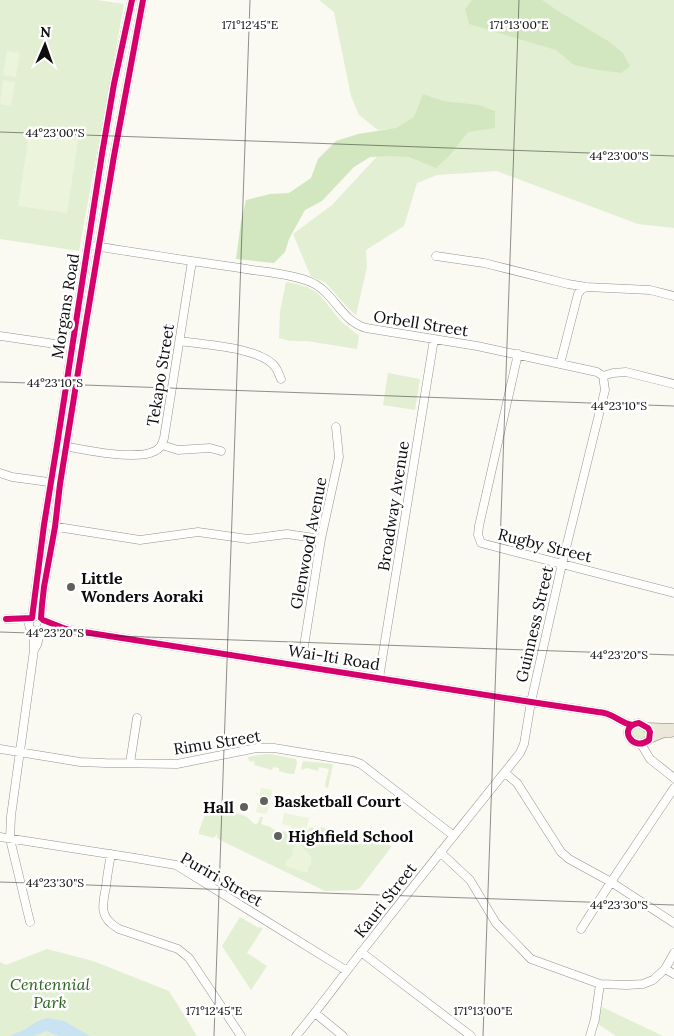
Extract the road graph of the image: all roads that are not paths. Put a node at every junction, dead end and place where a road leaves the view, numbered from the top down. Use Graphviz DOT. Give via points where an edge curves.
graph roads {
  1 [pos="132,0"];
  2 [pos="143,0"];
  3 [pos="102,154"];
  4 [pos="114,156"];
  5 [pos="88,244"];
  6 [pos="99,246"];
  7 [pos="436,256"];
  8 [pos="192,261"];
  9 [pos="586,287"];
  10 [pos="674,296"];
  11 [pos="0,336"];
  12 [pos="434,339"];
  13 [pos="180,341"];
  14 [pos="73,346"];
  15 [pos="82,348"];
  16 [pos="518,354"];
  17 [pos="560,364"];
  18 [pos="603,376"];
  19 [pos="281,379"];
  20 [pos="674,384"];
  21 [pos="336,427"];
  22 [pos="57,445"];
  23 [pos="162,445"];
  24 [pos="67,446"];
  25 [pos="221,451"];
  26 [pos="0,473"];
  27 [pos="51,483"];
  28 [pos="60,484"];
  29 [pos="44,525"];
  30 [pos="55,527"];
  31 [pos="321,539"];
  32 [pos="562,564"];
  33 [pos="674,593"];
  34 [pos="32,618"];
  35 [pos="3,619"];
  36 [pos="42,619"];
  37 [pos="36,629"];
  38 [pos="66,629"];
  39 [pos="301,665"];
  40 [pos="379,678"];
  41 [pos="531,702"];
  42 [pos="598,712"];
  43 [pos="137,718"];
  44 [pos="632,725"];
  45 [pos="674,731"];
  46 [pos="628,732"];
  47 [pos="649,735"];
  48 [pos="641,744"];
  49 [pos="0,749"];
  50 [pos="20,752"];
  51 [pos="130,763"];
  52 [pos="657,764"];
  53 [pos="505,772"];
  54 [pos="674,778"];
  55 [pos="674,788"];
  56 [pos="454,836"];
  57 [pos="0,837"];
  58 [pos="10,839"];
  59 [pos="440,852"];
  60 [pos="111,854"];
  61 [pos="611,882"];
  62 [pos="30,922"];
  63 [pos="674,923"];
  64 [pos="581,929"];
  65 [pos="361,952"];
  66 [pos="674,953"];
  67 [pos="666,969"];
  68 [pos="347,971"];
  69 [pos="674,974"];
  70 [pos="600,984"];
  71 [pos="315,1013"];
  72 [pos="241,1036"];
  73 [pos="296,1036"];
  74 [pos="343,1036"];
  75 [pos="471,1036"];
  76 [pos="590,1036"];
  1 -- 3 [label="street, Morgans Road"];
  2 -- 4 [label="street, Morgans Road"];
  3 -- 4 [label="street"];
  3 -- 5 [label="street, Morgans Road"];
  4 -- 6 [label="street, Morgans Road"];
  5 -- 6 [label="street, Orbell Street"];
  5 -- 14 [label="street, Morgans Road"];
  6 -- 8 [label="street, Orbell Street"];
  6 -- 15 [label="street, Morgans Road"];
  7 -- 9 [label="street" via="484,263"];
  8 -- 12 [label="street, Orbell Street" via="308,280 323,289 356,324"];
  8 -- 13 [label="street, Tekapo Street"];
  9 -- 10 [label="street" via="650,290"];
  9 -- 17 [label="street" via="578,294"];
  11 -- 14 [label="street"];
  12 -- 16 [label="street, Orbell Street"];
  12 -- 40 [label="street, Broadway Avenue"];
  13 -- 19 [label="street" via="254,353 273,364"];
  13 -- 23 [label="street, Tekapo Street"];
  14 -- 15 [label="street"];
  14 -- 22 [label="street, Morgans Road"];
  15 -- 24 [label="street, Morgans Road"];
  16 -- 17 [label="street, Orbell Street"];
  16 -- 32 [label="street, Rugby Street" via="478,535 481,543"];
  17 -- 18 [label="street, Orbell Street"];
  18 -- 20 [label="street, Orbell Street" via="626,372"];
  18 -- 32 [label="street, Guinness Street" via="606,390"];
  21 -- 31 [label="street, Glenwood Avenue" via="339,457"];
  22 -- 24 [label="street, Tekapo Street"];
  22 -- 27 [label="street, Morgans Road"];
  23 -- 24 [label="street, Tekapo Street" via="152,452 134,455"];
  23 -- 25 [label="street" via="178,450 210,448"];
  24 -- 28 [label="street, Morgans Road"];
  26 -- 27 [label="street"];
  27 -- 28 [label="street"];
  27 -- 29 [label="street, Morgans Road"];
  28 -- 30 [label="street, Morgans Road"];
  29 -- 30 [label="street"];
  29 -- 34 [label="street, Morgans Road"];
  30 -- 31 [label="street" via="140,540 198,532 248,539 287,534"];
  30 -- 36 [label="street, Morgans Road"];
  31 -- 39 [label="street, Glenwood Avenue"];
  32 -- 33 [label="street, Rugby Street"];
  32 -- 41 [label="street, Guinness Street"];
  34 -- 35 [label="street, Wai-Iti Road"];
  34 -- 36 [label="street"];
  34 -- 37 [label="street" via="29,623"];
  35 -- 37 [label="street, Wai-Iti Road"];
  36 -- 37 [label="street" via="44,625"];
  36 -- 38 [label="street, Wai-Iti Road"];
  37 -- 38 [label="street, Wai-Iti Road"];
  37 -- 50 [label="street" via="37,645"];
  38 -- 39 [label="street, Wai-Iti Road"];
  39 -- 40 [label="street, Wai-Iti Road"];
  40 -- 41 [label="street, Wai-Iti Road"];
  41 -- 42 [label="street, Wai-Iti Road"];
  41 -- 53 [label="street, Kauri Street" via="524,744"];
  42 -- 44 [label="street, Wai-Iti Road"];
  42 -- 46 [label="street, Wai-Iti Road"];
  43 -- 51 [label="street"];
  44 -- 46 [label="street"];
  44 -- 47 [label="street" via="639,723"];
  45 -- 47 [label="main road"];
  46 -- 48 [label="street" via="630,740"];
  47 -- 48 [label="street"];
  47 -- 52 [label="street" via="650,750"];
  48 -- 52 [label="street"];
  49 -- 50 [label="street, Rimu Street"];
  50 -- 51 [label="street, Rimu Street" via="80,762"];
  50 -- 58 [label="street"];
  51 -- 56 [label="street, Rimu Street" via="177,764 257,748 353,761"];
  52 -- 54 [label="street"];
  53 -- 56 [label="street, Kauri Street"];
  53 -- 61 [label="street" via="517,783 561,852"];
  55 -- 61 [label="street"];
  56 -- 59 [label="street, Kauri Street"];
  57 -- 58 [label="street, Puriri Street"];
  58 -- 60 [label="street, Puriri Street"];
  58 -- 62 [label="street"];
  59 -- 65 [label="street, Kauri Street"];
  59 -- 70 [label="street" via="470,880 496,923 531,959"];
  60 -- 68 [label="street, Puriri Street" via="176,865"];
  60 -- 72 [label="street" via="102,907 110,924 178,949 189,958"];
  61 -- 63 [label="street"];
  61 -- 64 [label="street"];
  65 -- 68 [label="street, Kauri Street"];
  65 -- 75 [label="street"];
  66 -- 67 [label="street"];
  67 -- 69 [label="street"];
  67 -- 70 [label="street" via="643,984"];
  68 -- 71 [label="street, Kauri Street"];
  70 -- 76 [label="street"];
  71 -- 73 [label="street, Kauri Street"];
  71 -- 74 [label="street"];
}
